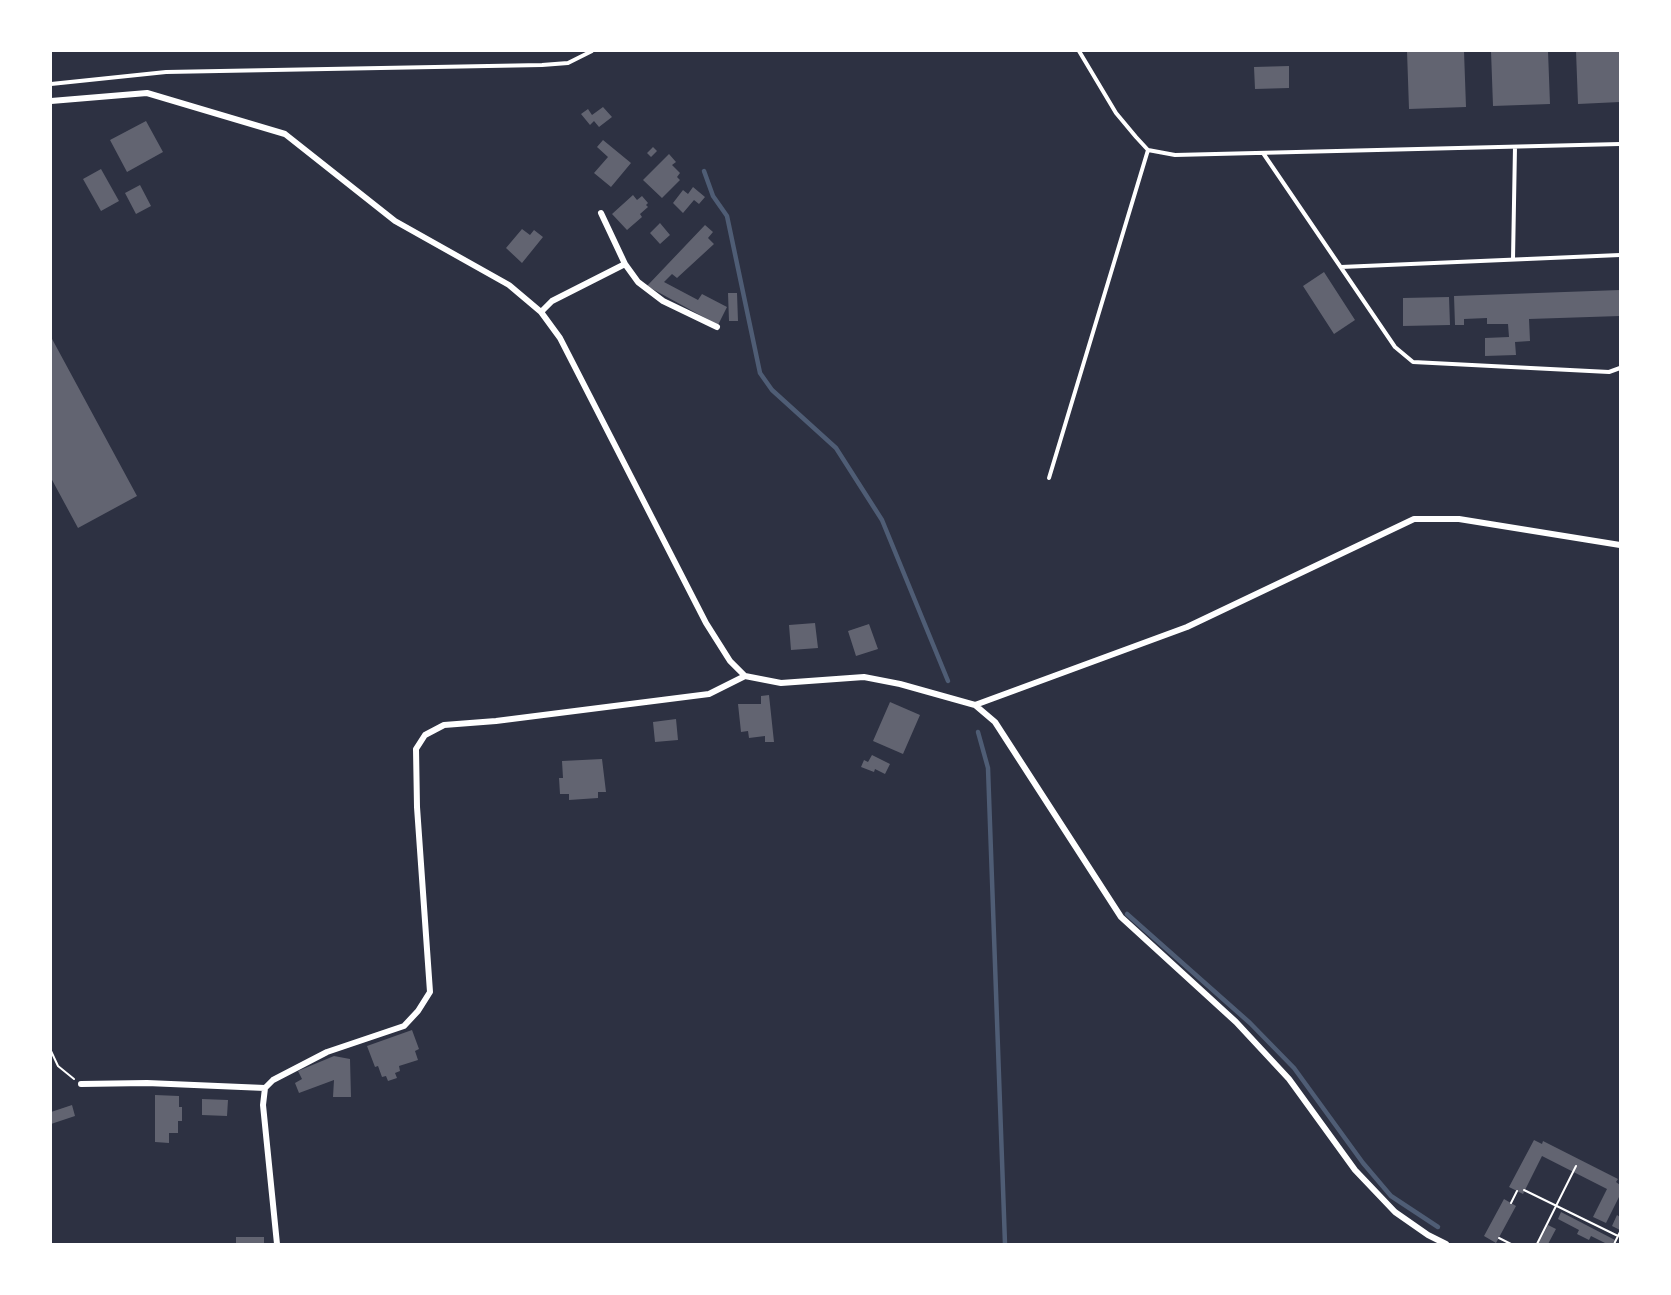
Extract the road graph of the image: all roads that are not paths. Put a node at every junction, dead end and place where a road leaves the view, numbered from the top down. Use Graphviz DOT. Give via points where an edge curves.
graph roads {
  1 [pos="592,51"];
  2 [pos="1079,51"];
  3 [pos="51,84"];
  4 [pos="51,101"];
  5 [pos="1620,144"];
  6 [pos="1515,147"];
  7 [pos="1148,150"];
  8 [pos="1263,153"];
  9 [pos="601,213"];
  10 [pos="1620,255"];
  11 [pos="1514,259"];
  12 [pos="625,264"];
  13 [pos="1341,267"];
  14 [pos="541,312"];
  15 [pos="717,327"];
  16 [pos="1620,368"];
  17 [pos="1049,478"];
  18 [pos="1620,545"];
  19 [pos="745,676"];
  20 [pos="975,705"];
  21 [pos="81,1084"];
  22 [pos="265,1088"];
  23 [pos="277,1244"];
  24 [pos="1446,1244"];
  1 -- 3 [label="lane" via="568,63 542,65 166,72"];
  2 -- 7 [label="lane" via="1116,113"];
  4 -- 14 [label="street" via="147,93 285,134 395,221 509,285"];
  5 -- 6 [label="lane"];
  6 -- 8 [label="lane"];
  6 -- 11 [label="lane"];
  7 -- 8 [label="lane" via="1174,154"];
  7 -- 17 [label="lane"];
  8 -- 13 [label="lane"];
  9 -- 12 [label="street"];
  10 -- 11 [label="lane"];
  11 -- 13 [label="lane"];
  12 -- 14 [label="street" via="552,301"];
  12 -- 15 [label="street" via="638,282 663,301"];
  13 -- 16 [label="lane" via="1395,347 1413,362 1609,372"];
  14 -- 19 [label="street" via="560,338 706,623 730,661"];
  18 -- 20 [label="street" via="1459,519 1414,519 1187,627"];
  19 -- 20 [label="street" via="781,683 864,677"];
  19 -- 22 [label="street" via="709,694 444,725 425,735 416,749 417,807 430,992 404,1026 327,1052"];
  20 -- 24 [label="street" via="995,722 1122,917 1236,1022 1289,1079 1355,1170 1395,1212"];
  21 -- 22 [label="street"];
  22 -- 23 [label="street" via="263,1105"];
}
